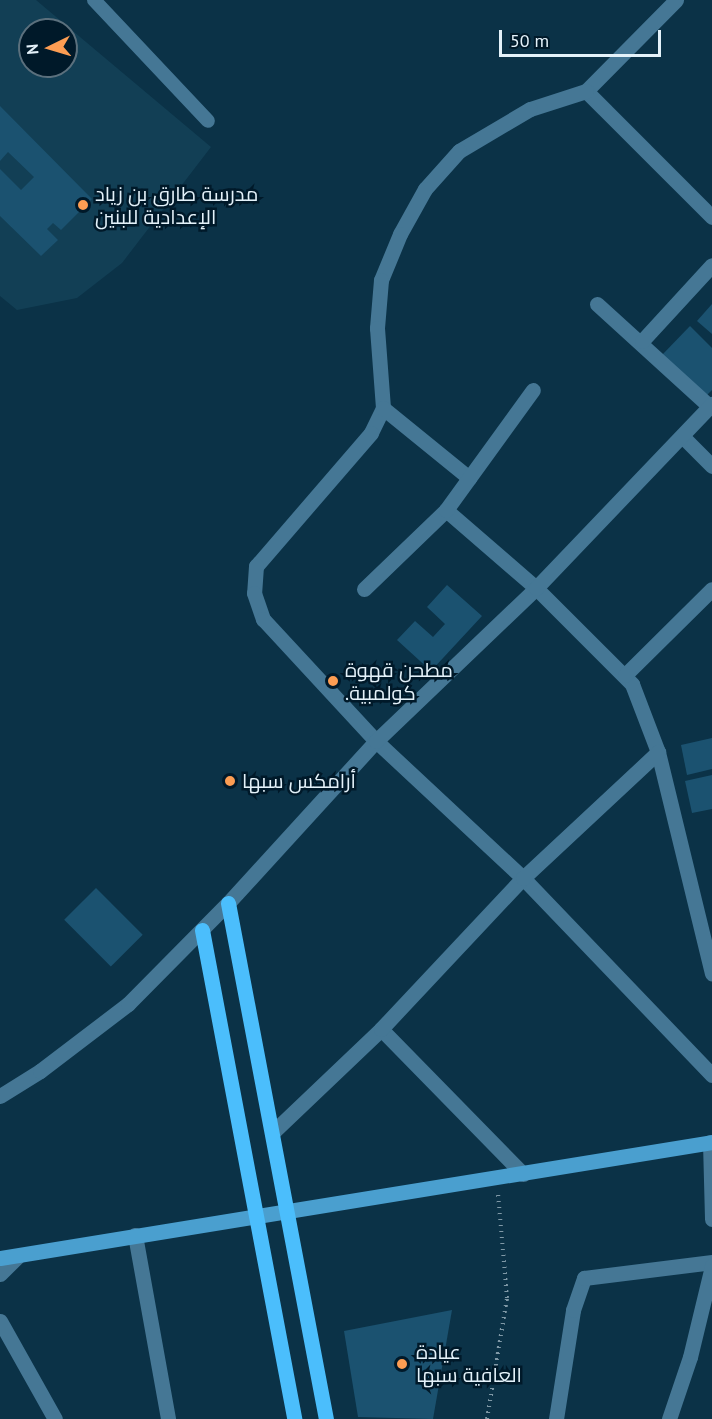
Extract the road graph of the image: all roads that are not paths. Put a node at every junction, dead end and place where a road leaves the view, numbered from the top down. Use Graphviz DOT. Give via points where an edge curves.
graph roads {
  1 [pos="94,0"];
  2 [pos="676,0"];
  3 [pos="586,91"];
  4 [pos="208,121"];
  5 [pos="712,217"];
  6 [pos="712,265"];
  7 [pos="597,304"];
  8 [pos="642,341"];
  9 [pos="533,390"];
  10 [pos="711,405"];
  11 [pos="383,408"];
  12 [pos="683,437"];
  13 [pos="712,466"];
  14 [pos="469,478"];
  15 [pos="446,510"];
  16 [pos="536,588"];
  17 [pos="364,589"];
  18 [pos="712,589"];
  19 [pos="625,675"];
  20 [pos="376,741"];
  21 [pos="658,752"];
  22 [pos="523,878"];
  23 [pos="228,903"];
  24 [pos="202,930"];
  25 [pos="712,973"];
  26 [pos="381,1029"];
  27 [pos="712,1075"];
  28 [pos="0,1096"];
  29 [pos="273,1132"];
  30 [pos="711,1142"];
  31 [pos="523,1174"];
  32 [pos="288,1210"];
  33 [pos="256,1216"];
  34 [pos="712,1219"];
  35 [pos="135,1235"];
  36 [pos="18,1256"];
  37 [pos="0,1258"];
  38 [pos="712,1262"];
  39 [pos="712,1266"];
  40 [pos="0,1274"];
  41 [pos="0,1321"];
  42 [pos="55,1419"];
  43 [pos="168,1419"];
  44 [pos="294,1419"];
  45 [pos="326,1419"];
  46 [pos="556,1419"];
  47 [pos="669,1419"];
  1 -- 4 [label="lane"];
  2 -- 3 [label="street"];
  3 -- 5 [label="street"];
  3 -- 11 [label="street" via="531,109 495,127 459,151 425,189 381,280 377,328"];
  6 -- 8 [label="street"];
  7 -- 8 [label="street"];
  8 -- 10 [label="street"];
  9 -- 14 [label="street"];
  10 -- 12 [label="street"];
  11 -- 14 [label="street"];
  11 -- 20 [label="street" via="371,433 256,566 254,593 263,619"];
  12 -- 13 [label="street"];
  12 -- 16 [label="street"];
  14 -- 15 [label="street"];
  15 -- 16 [label="street"];
  15 -- 17 [label="street"];
  16 -- 19 [label="street"];
  16 -- 20 [label="street"];
  18 -- 19 [label="street"];
  19 -- 21 [label="street" via="644,707"];
  20 -- 22 [label="street"];
  20 -- 23 [label="street"];
  21 -- 22 [label="street"];
  21 -- 25 [label="street"];
  22 -- 26 [label="street"];
  22 -- 27 [label="street"];
  23 -- 24 [label="street"];
  23 -- 29 [label="main road"];
  24 -- 28 [label="street" via="128,1004 40,1071"];
  24 -- 33 [label="main road"];
  26 -- 29 [label="street"];
  26 -- 31 [label="street"];
  29 -- 32 [label="main road"];
  30 -- 31 [label="street"];
  30 -- 34 [label="street"];
  31 -- 32 [label="street"];
  32 -- 33 [label="street"];
  32 -- 45 [label="main road"];
  33 -- 35 [label="street"];
  33 -- 44 [label="main road"];
  35 -- 36 [label="street"];
  35 -- 43 [label="street"];
  36 -- 37 [label="street"];
  36 -- 40 [label="street"];
  38 -- 46 [label="street" via="584,1278 573,1310"];
  39 -- 47 [label="street" via="690,1356"];
  41 -- 42 [label="street"];
}
